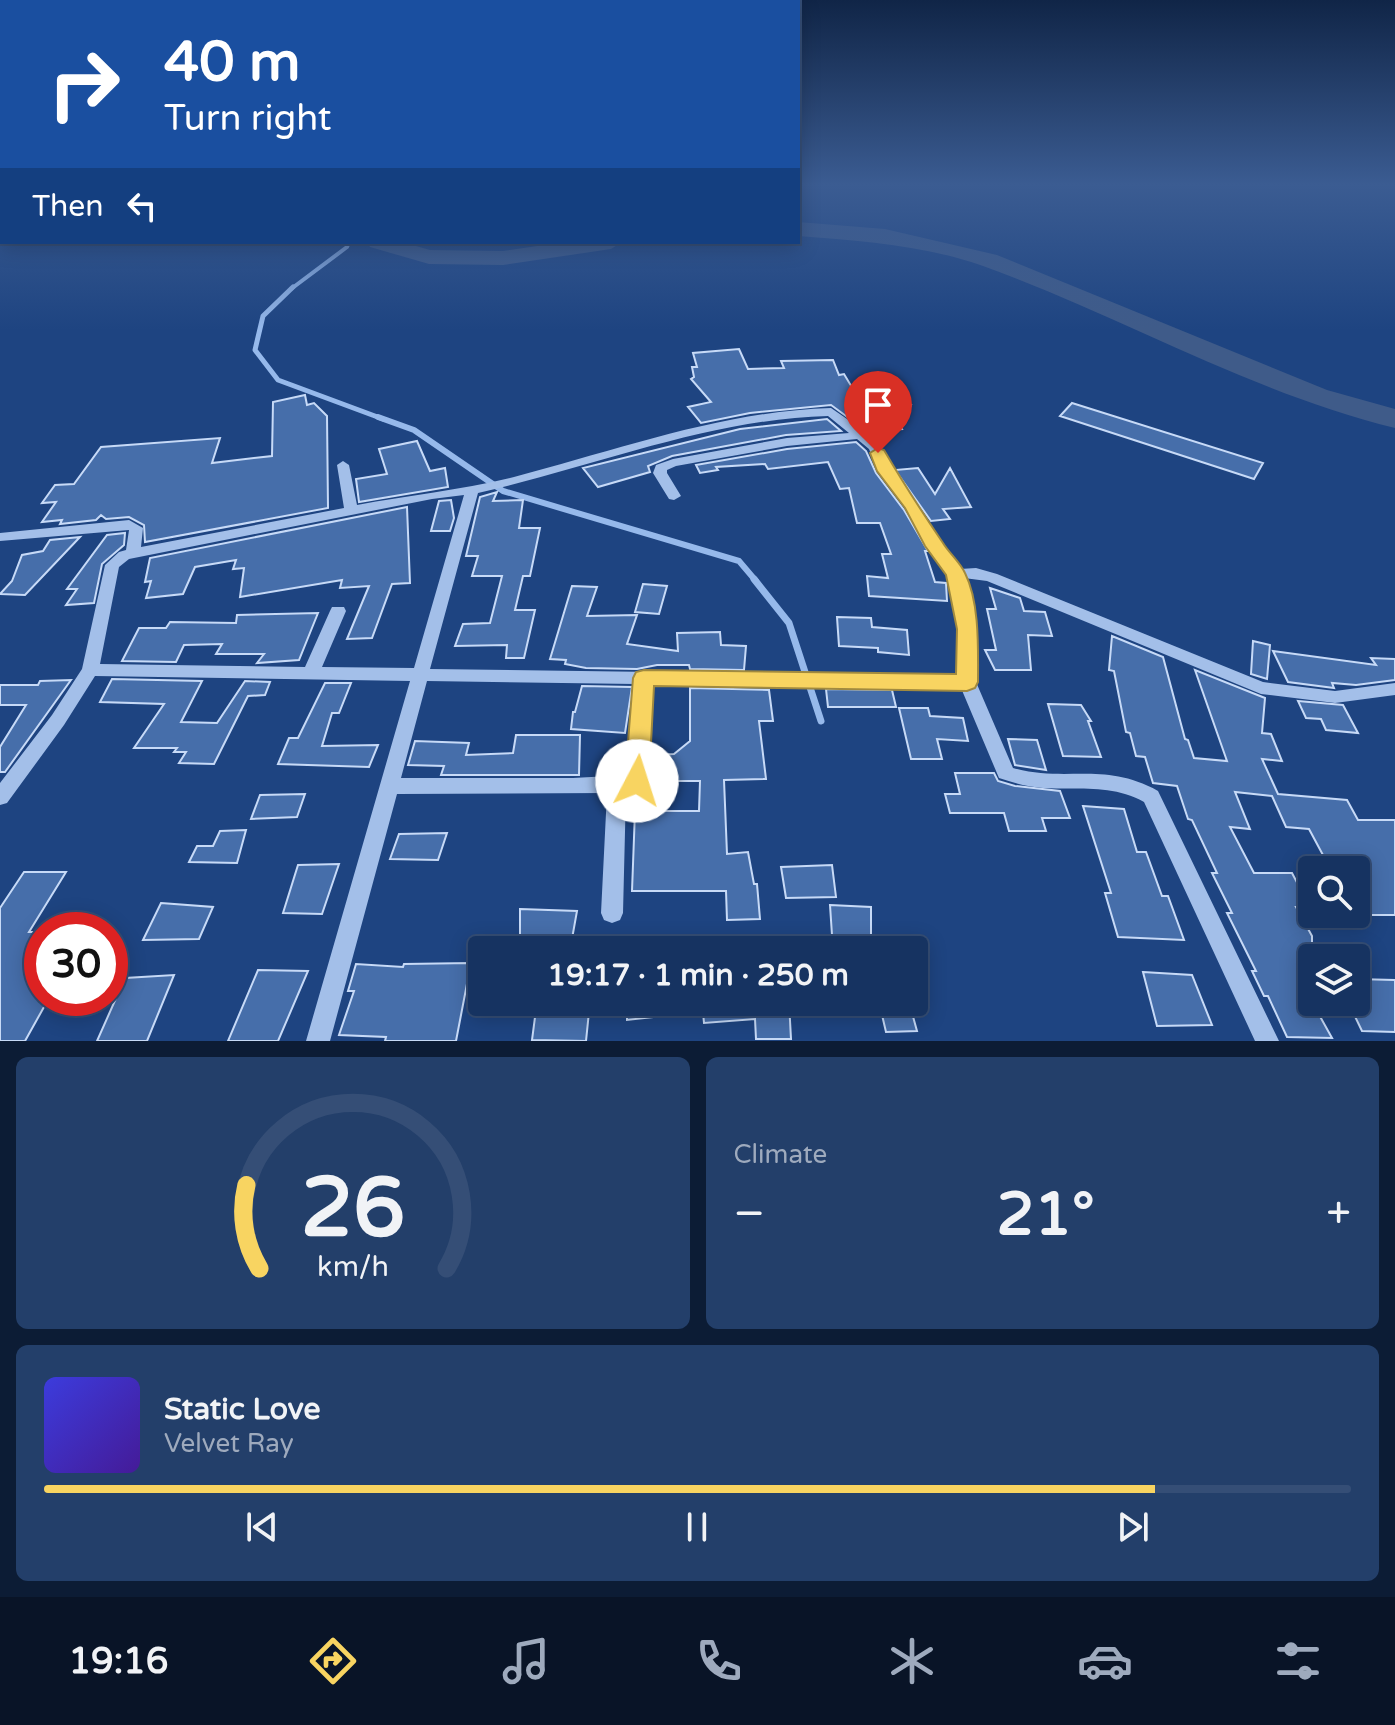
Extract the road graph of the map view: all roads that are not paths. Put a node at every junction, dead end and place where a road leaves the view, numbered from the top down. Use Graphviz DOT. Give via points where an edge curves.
graph roads {
  1 [pos="862,435"];
  2 [pos="343,465"];
  3 [pos="480,488"];
  4 [pos="674,496"];
  5 [pos="351,511"];
  6 [pos="0,537"];
  7 [pos="133,552"];
  8 [pos="956,574"];
  9 [pos="338,611"];
  10 [pos="90,670"];
  11 [pos="311,672"];
  12 [pos="423,673"];
  13 [pos="644,678"];
  14 [pos="967,682"];
  15 [pos="1395,689"];
  16 [pos="617,785"];
  17 [pos="388,786"];
  18 [pos="0,797"];
  19 [pos="612,913"];
  20 [pos="318,1041"];
  21 [pos="1267,1041"];
  1 -- 3 [label="street" via="831,412 794,413 701,430"];
  1 -- 4 [label="street" via="772,444 673,463 660,473"];
  1 -- 8 [label="street"];
  2 -- 5 [label="street"];
  3 -- 5 [label="street"];
  3 -- 12 [label="street"];
  5 -- 7 [label="street"];
  6 -- 7 [label="street" via="129,524 136,528"];
  7 -- 10 [label="street" via="112,565"];
  8 -- 14 [label="street" via="967,629"];
  8 -- 15 [label="street" via="992,577 1261,688 1335,697"];
  9 -- 11 [label="street"];
  10 -- 11 [label="street"];
  10 -- 18 [label="street"];
  11 -- 12 [label="street"];
  12 -- 13 [label="street"];
  12 -- 17 [label="street"];
  13 -- 14 [label="street"];
  13 -- 16 [label="street" via="639,775 637,781"];
  14 -- 21 [label="street" via="1006,773 1028,780 1117,781 1151,797"];
  16 -- 17 [label="street"];
  16 -- 19 [label="street"];
  17 -- 20 [label="street"];
}
